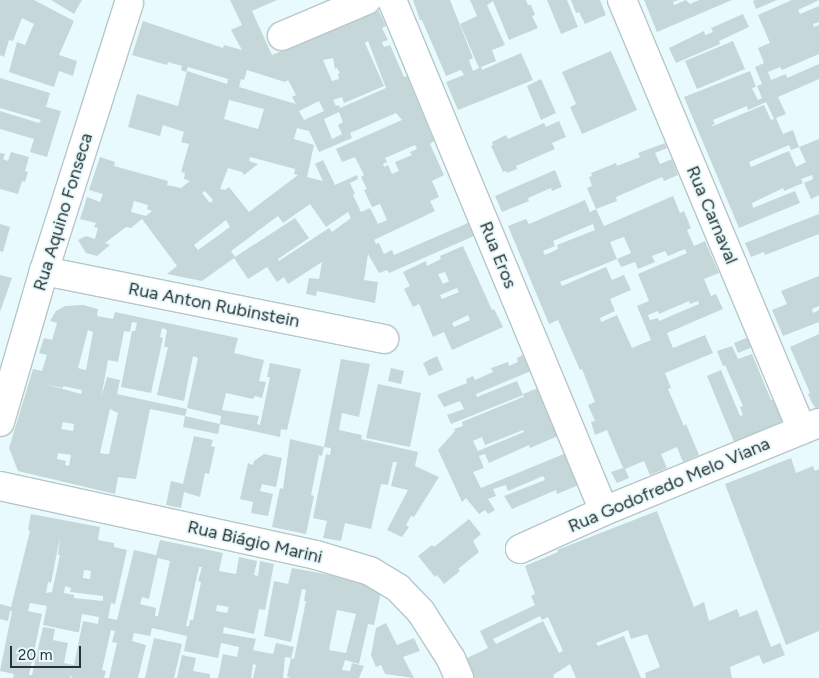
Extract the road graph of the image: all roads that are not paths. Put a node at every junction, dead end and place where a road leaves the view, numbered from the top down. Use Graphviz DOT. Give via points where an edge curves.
graph roads {
  1 [pos="367,0"];
  2 [pos="392,0"];
  3 [pos="622,0"];
  4 [pos="129,3"];
  5 [pos="282,36"];
  6 [pos="44,271"];
  7 [pos="384,340"];
  8 [pos="0,422"];
  9 [pos="811,426"];
  10 [pos="0,486"];
  11 [pos="604,511"];
  12 [pos="520,549"];
  13 [pos="459,678"];
  1 -- 5 [label="street"];
  2 -- 11 [label="street, Rua Eros"];
  3 -- 9 [label="street, Rua Carnaval"];
  4 -- 6 [label="street, Rua Aquino Fonseca"];
  6 -- 7 [label="street, Rua Anton Rubinstein"];
  6 -- 8 [label="street, Rua Aquino Fonseca"];
  9 -- 11 [label="street, Rua Godofredo Melo Viana"];
  10 -- 13 [label="street, Rua Biágio Marini" via="316,555 370,571 398,588 422,612"];
  11 -- 12 [label="street, Rua Godofredo Melo Viana"];
}
